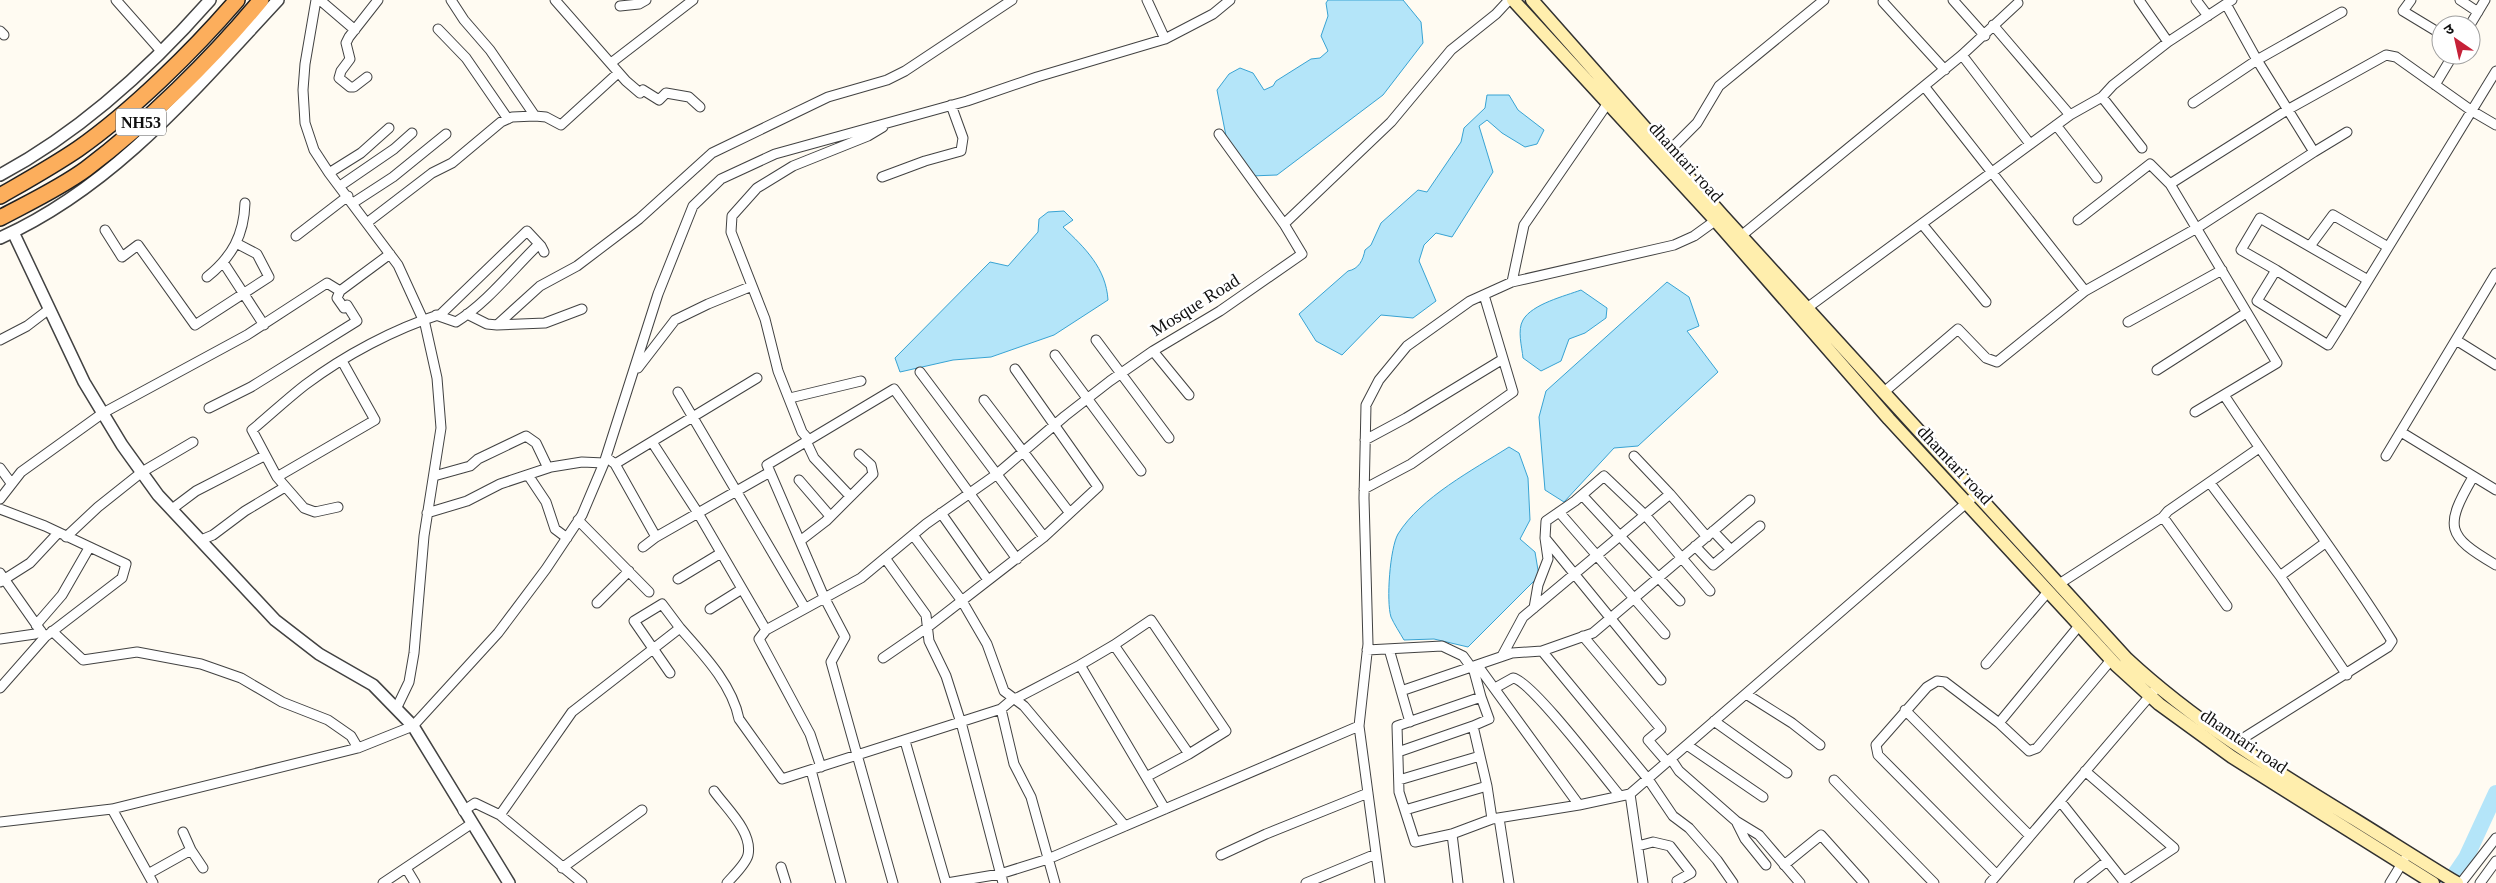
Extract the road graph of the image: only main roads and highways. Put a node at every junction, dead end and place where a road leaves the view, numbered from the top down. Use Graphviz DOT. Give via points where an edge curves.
graph roads {
  1 [pos="237,0"];
  2 [pos="261,0"];
  3 [pos="1511,0"];
  4 [pos="1532,0"];
  5 [pos="1611,98"];
  6 [pos="0,196"];
  7 [pos="0,218"];
  8 [pos="1719,218"];
  9 [pos="2154,691"];
  10 [pos="2435,879"];
  11 [pos="2459,883"];
  1 -- 6 [label="highway, NH53" via="191,50 79,148"];
  2 -- 7 [label="highway, NH53" via="204,62 130,133 84,170"];
  3 -- 5 [label="main road, dhamtari road"];
  4 -- 5 [label="main road"];
  5 -- 8 [label="main road, dhamtari road"];
  5 -- 8 [label="main road" via="1668,153"];
  8 -- 9 [label="main road" via="1741,236"];
  8 -- 9 [label="main road, dhamtari road" via="1889,419 2078,627 2111,660"];
  9 -- 10 [label="main road" via="2409,853"];
  9 -- 10 [label="main road, dhamtari road" via="2232,756 2402,864"];
  10 -- 11 [label="main road"];
}
